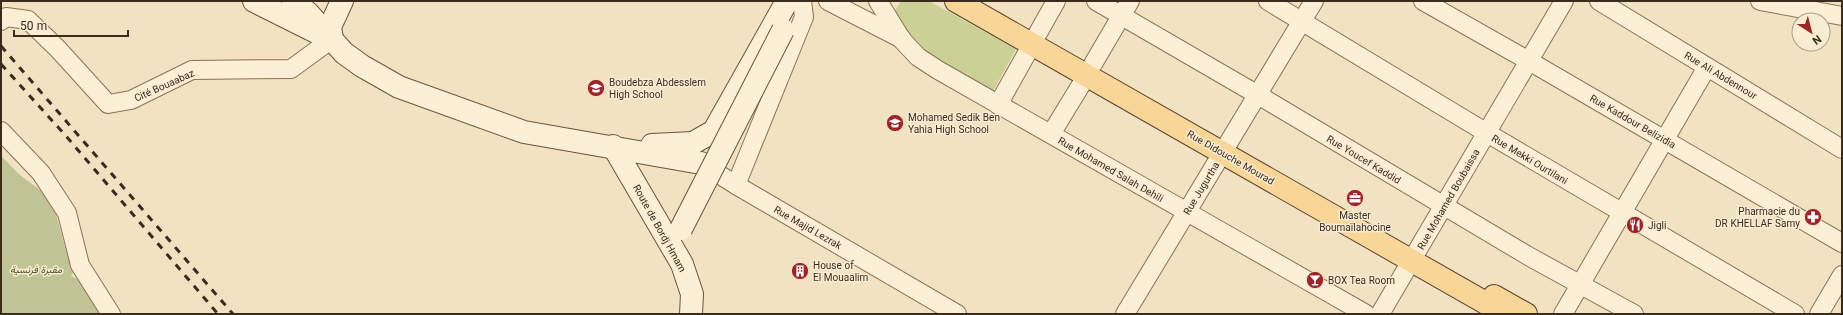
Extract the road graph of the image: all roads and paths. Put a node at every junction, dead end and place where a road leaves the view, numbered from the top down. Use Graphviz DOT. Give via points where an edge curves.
graph roads {
  1 [pos="254,1"];
  2 [pos="787,1"];
  3 [pos="815,1"];
  4 [pos="828,1"];
  5 [pos="878,1"];
  6 [pos="956,1"];
  7 [pos="983,1"];
  8 [pos="1056,1"];
  9 [pos="1096,1"];
  10 [pos="1268,1"];
  11 [pos="1314,1"];
  12 [pos="1423,1"];
  13 [pos="1564,1"];
  14 [pos="1760,1"];
  15 [pos="1603,2"];
  16 [pos="341,3"];
  17 [pos="802,6"];
  18 [pos="301,7"];
  19 [pos="1126,8"];
  20 [pos="1627,10"];
  21 [pos="1842,16"];
  22 [pos="2,20"];
  23 [pos="1302,22"];
  24 [pos="332,39"];
  25 [pos="1035,39"];
  26 [pos="902,40"];
  27 [pos="1529,61"];
  28 [pos="1707,67"];
  29 [pos="1090,70"];
  30 [pos="1258,95"];
  31 [pos="998,105"];
  32 [pos="1,131"];
  33 [pos="1487,133"];
  34 [pos="1050,134"];
  35 [pos="1665,140"];
  36 [pos="613,146"];
  37 [pos="1226,148"];
  38 [pos="1842,149"];
  39 [pos="701,163"];
  40 [pos="736,185"];
  41 [pos="1444,206"];
  42 [pos="1187,212"];
  43 [pos="1622,213"];
  44 [pos="1842,243"];
  45 [pos="1415,256"];
  46 [pos="682,264"];
  47 [pos="1842,275"];
  48 [pos="1580,285"];
  49 [pos="111,314"];
  50 [pos="690,314"];
  51 [pos="957,314"];
  52 [pos="1126,314"];
  53 [pos="1366,314"];
  54 [pos="1380,314"];
  55 [pos="1505,314"];
  56 [pos="1526,314"];
  57 [pos="1563,314"];
  58 [pos="1634,314"];
  59 [pos="1794,314"];
  60 [pos="1819,314"];
  1 -- 24 [label="main road"];
  2 -- 36 [label="main road" via="714,131 693,143"];
  3 -- 17 [label="street"];
  4 -- 26 [label="street"];
  5 -- 26 [label="street, Rue Mohamed Salah Dehili"];
  6 -- 25 [label="main road, Rue Didouche Mourad"];
  7 -- 25 [label="main road, Rue Didouche Mourad"];
  8 -- 25 [label="street"];
  9 -- 19 [label="street, Rue Youcef Kaddid"];
  10 -- 23 [label="street, Rue Mekki Ourtilani"];
  11 -- 23 [label="street, Rue Jugurtha"];
  12 -- 27 [label="street, Rue Kaddour Belizidia"];
  13 -- 27 [label="street, Rue Mohamed Boubaissa"];
  14 -- 21 [label="street"];
  15 -- 20 [label="street, Rue Ali Abdennour"];
  16 -- 18 [label="main road"];
  16 -- 24 [label="main road" via="330,27"];
  17 -- 40 [label="street"];
  17 -- 46 [label="main road, bridge" via="783,30 681,229"];
  18 -- 24 [label="main road"];
  19 -- 29 [label="street"];
  19 -- 30 [label="street, Rue Youcef Kaddid"];
  20 -- 28 [label="street, Rue Ali Abdennour"];
  22 -- 24 [label="street, Cité Bouaabaz" via="6,17 28,20 108,104 131,100 192,70 291,69"];
  23 -- 30 [label="street, Rue Jugurtha"];
  23 -- 33 [label="street, Rue Mekki Ourtilani"];
  24 -- 36 [label="main road" via="344,53 362,66 399,87 524,132"];
  25 -- 29 [label="main road, Rue Didouche Mourad"];
  25 -- 31 [label="street"];
  26 -- 31 [label="street, Rue Mohamed Salah Dehili" via="918,57"];
  27 -- 33 [label="street, Rue Mohamed Boubaissa"];
  27 -- 35 [label="street, Rue Kaddour Belizidia"];
  28 -- 35 [label="street"];
  28 -- 38 [label="street, Rue Ali Abdennour"];
  29 -- 34 [label="street"];
  29 -- 37 [label="main road, Rue Didouche Mourad"];
  30 -- 37 [label="street, Rue Jugurtha"];
  30 -- 41 [label="street, Rue Youcef Kaddid"];
  31 -- 34 [label="street, Rue Mohamed Salah Dehili"];
  32 -- 49 [label="street" via="41,173 67,213 80,265"];
  33 -- 41 [label="street, Rue Mohamed Boubaissa"];
  33 -- 43 [label="street, Rue Mekki Ourtilani"];
  34 -- 42 [label="street, Rue Mohamed Salah Dehili"];
  35 -- 43 [label="street"];
  35 -- 44 [label="street, Rue Kaddour Belizidia"];
  36 -- 39 [label="main road"];
  36 -- 46 [label="main road, Route de Bordj Hmam"];
  37 -- 42 [label="street, Rue Jugurtha"];
  37 -- 45 [label="main road, Rue Didouche Mourad"];
  39 -- 40 [label="street, Rue Majid Lezrak"];
  40 -- 51 [label="street, Rue Majid Lezrak"];
  41 -- 45 [label="street, Rue Mohamed Boubaissa"];
  41 -- 48 [label="street, Rue Youcef Kaddid"];
  42 -- 52 [label="street, Rue Jugurtha"];
  42 -- 53 [label="street, Rue Mohamed Salah Dehili"];
  43 -- 48 [label="street"];
  43 -- 59 [label="street, Rue Mekki Ourtilani"];
  45 -- 54 [label="street, Rue Mohamed Boubaissa"];
  45 -- 55 [label="main road, Rue Didouche Mourad"];
  45 -- 56 [label="main road, Rue Didouche Mourad"];
  46 -- 50 [label="main road, Route de Bordj Hmam" via="692,294"];
  47 -- 60 [label="street"];
  48 -- 57 [label="street"];
  48 -- 58 [label="street, Rue Youcef Kaddid"];
}
